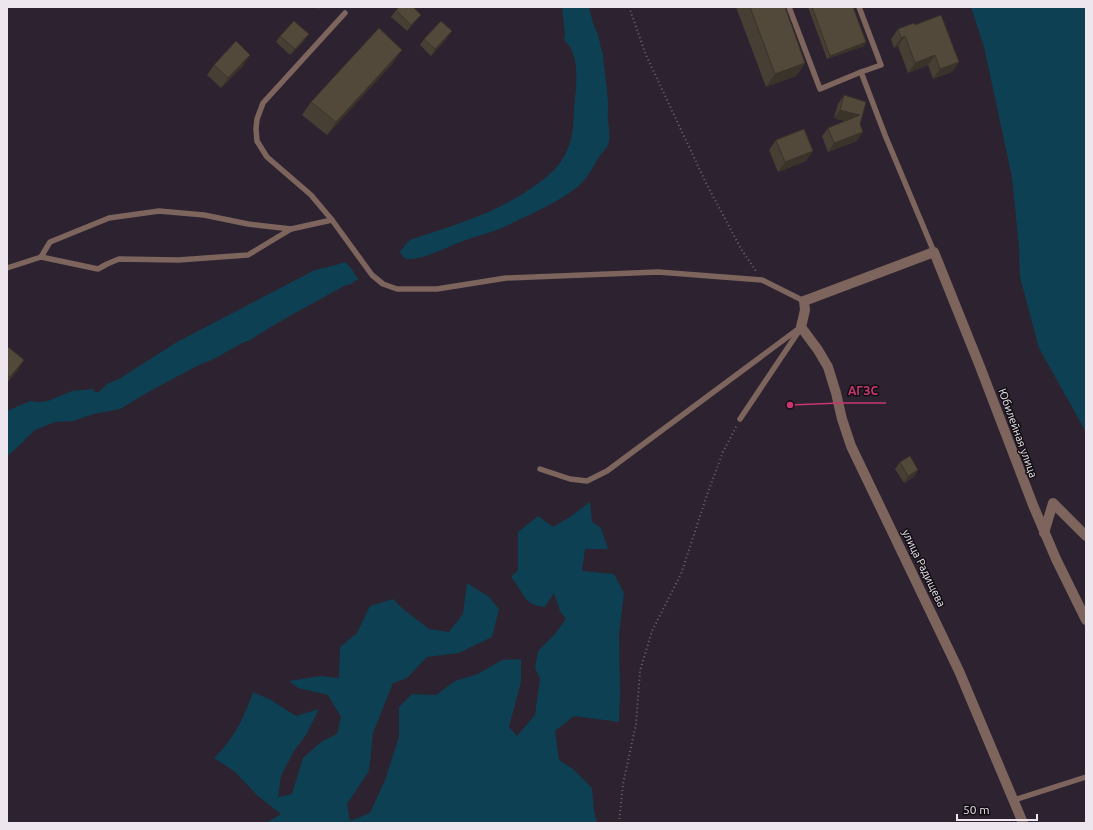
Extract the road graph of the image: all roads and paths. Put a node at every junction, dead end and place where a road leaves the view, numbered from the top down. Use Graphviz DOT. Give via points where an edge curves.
graph roads {
  1 [pos="629,7"];
  2 [pos="789,7"];
  3 [pos="859,7"];
  4 [pos="345,13"];
  5 [pos="861,72"];
  6 [pos="332,220"];
  7 [pos="291,229"];
  8 [pos="934,252"];
  9 [pos="41,257"];
  10 [pos="7,268"];
  11 [pos="762,280"];
  12 [pos="804,301"];
  13 [pos="801,327"];
  14 [pos="740,419"];
  15 [pos="540,469"];
  16 [pos="1044,533"];
  17 [pos="1086,536"];
  18 [pos="1086,620"];
  19 [pos="1086,777"];
  20 [pos="1014,800"];
  21 [pos="619,823"];
  22 [pos="1023,823"];
  1 -- 11 [label="path" via="646,55 705,181 741,249"];
  2 -- 5 [label="lane" via="820,88"];
  3 -- 5 [label="lane" via="880,65"];
  4 -- 6 [label="lane" via="264,103 256,129 257,141 267,157 311,195"];
  5 -- 8 [label="lane"];
  6 -- 7 [label="lane"];
  6 -- 11 [label="lane" via="372,275 383,284 397,289 438,289 506,278 658,272"];
  7 -- 9 [label="lane" via="248,255 178,260 119,259 98,269"];
  7 -- 9 [label="lane" via="204,215 159,211 109,218 50,242"];
  8 -- 12 [label="street"];
  8 -- 16 [label="street, Юбилейная улица"];
  9 -- 10 [label="lane"];
  11 -- 12 [label="lane"];
  12 -- 13 [label="street" via="805,310"];
  13 -- 14 [label="lane"];
  13 -- 15 [label="lane" via="607,471 587,481 570,479"];
  13 -- 20 [label="street, улица Радищева" via="828,367 851,446 959,671"];
  14 -- 21 [label="path" via="723,452 681,574 652,631 642,664 636,724 623,784"];
  16 -- 17 [label="street" via="1053,504"];
  16 -- 18 [label="street, Юбилейная улица"];
  19 -- 20 [label="lane"];
  20 -- 22 [label="street, улица Радищева"];
}
